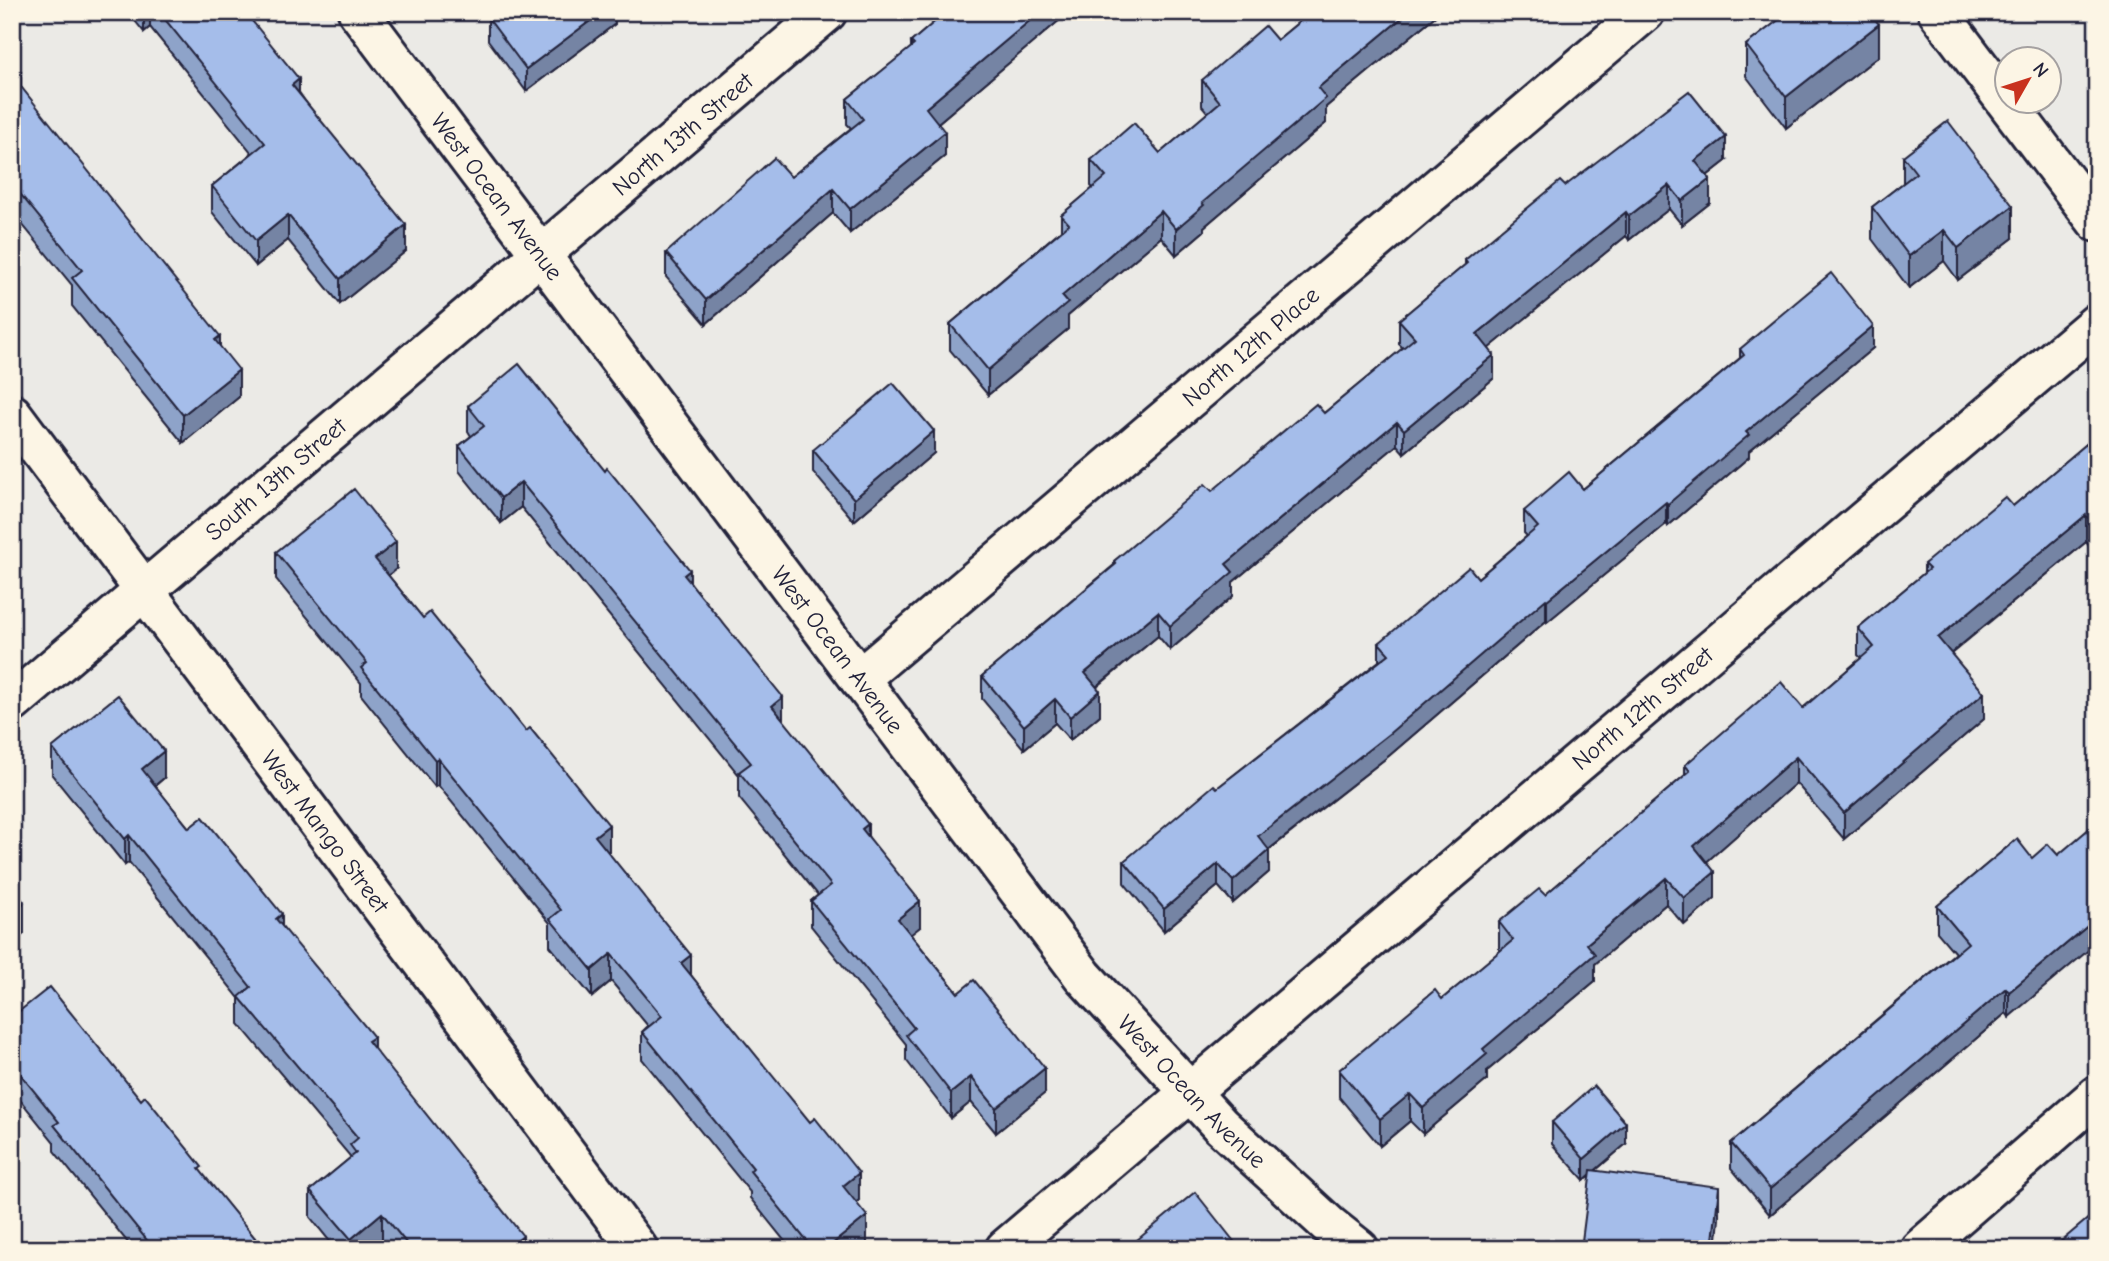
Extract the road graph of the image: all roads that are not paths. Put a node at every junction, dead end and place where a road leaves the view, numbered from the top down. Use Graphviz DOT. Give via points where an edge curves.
graph roads {
  1 [pos="358,12"];
  2 [pos="827,12"];
  3 [pos="1645,12"];
  4 [pos="1938,12"];
  5 [pos="2097,222"];
  6 [pos="540,256"];
  7 [pos="2097,323"];
  8 [pos="12,414"];
  9 [pos="145,591"];
  10 [pos="859,680"];
  11 [pos="12,703"];
  12 [pos="1189,1093"];
  13 [pos="2097,1095"];
  14 [pos="638,1249"];
  15 [pos="1005,1249"];
  16 [pos="1359,1249"];
  17 [pos="1920,1249"];
  1 -- 6 [label="street, West Ocean Avenue"];
  2 -- 6 [label="street, North 13th Street"];
  3 -- 10 [label="street, North 12th Place"];
  4 -- 5 [label="street"];
  6 -- 9 [label="street, South 13th Street"];
  6 -- 10 [label="street, West Ocean Avenue"];
  7 -- 12 [label="street, North 12th Street"];
  8 -- 9 [label="street, West Mango Street"];
  9 -- 11 [label="street, South 13th Street"];
  9 -- 14 [label="street, West Mango Street"];
  10 -- 12 [label="street, West Ocean Avenue" via="1083,976"];
  12 -- 15 [label="street, North 12th Street"];
  12 -- 16 [label="street, West Ocean Avenue"];
  13 -- 17 [label="street"];
}
